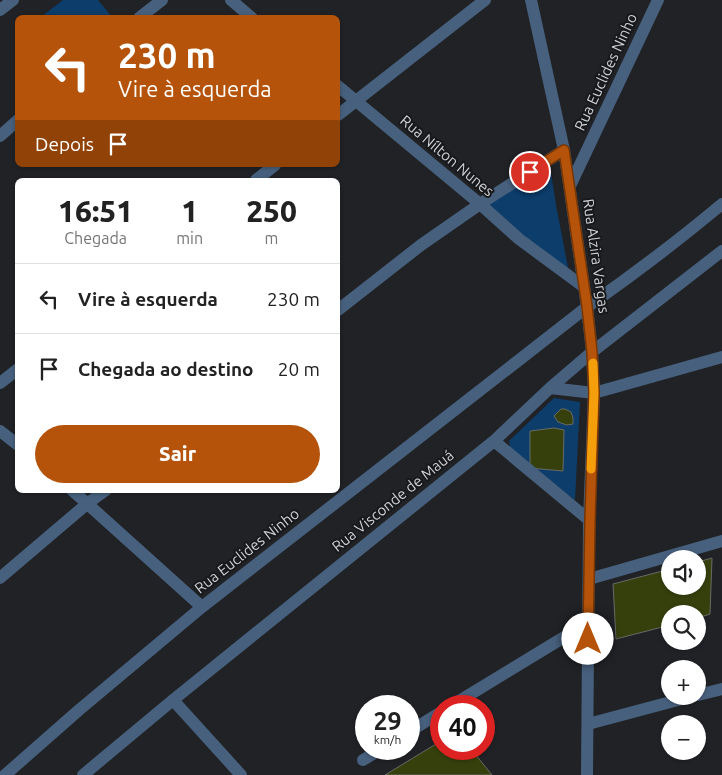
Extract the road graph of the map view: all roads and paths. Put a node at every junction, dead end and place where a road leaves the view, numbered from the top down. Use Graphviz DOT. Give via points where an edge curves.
graph roads {
  1 [pos="162,0"];
  2 [pos="231,0"];
  3 [pos="485,0"];
  4 [pos="531,0"];
  5 [pos="658,0"];
  6 [pos="143,15"];
  7 [pos="248,15"];
  8 [pos="340,88"];
  9 [pos="356,101"];
  10 [pos="340,113"];
  11 [pos="15,123"];
  12 [pos="0,136"];
  13 [pos="564,150"];
  14 [pos="272,167"];
  15 [pos="259,178"];
  16 [pos="570,186"];
  17 [pos="480,204"];
  18 [pos="722,204"];
  19 [pos="722,251"];
  20 [pos="584,287"];
  21 [pos="587,306"];
  22 [pos="340,308"];
  23 [pos="592,352"];
  24 [pos="722,358"];
  25 [pos="15,371"];
  26 [pos="0,383"];
  27 [pos="550,388"];
  28 [pos="594,393"];
  29 [pos="0,430"];
  30 [pos="494,441"];
  31 [pos="15,442"];
  32 [pos="75,493"];
  33 [pos="102,493"];
  34 [pos="88,504"];
  35 [pos="590,520"];
  36 [pos="722,541"];
  37 [pos="0,578"];
  38 [pos="589,579"];
  39 [pos="202,607"];
  40 [pos="589,622"];
  41 [pos="722,689"];
  42 [pos="706,693"];
  43 [pos="469,695"];
  44 [pos="173,700"];
  45 [pos="661,705"];
  46 [pos="588,724"];
  47 [pos="5,775"];
  48 [pos="83,775"];
  49 [pos="241,775"];
  50 [pos="587,775"];
  1 -- 6 [label="street"];
  2 -- 7 [label="street"];
  3 -- 9 [label="street"];
  4 -- 13 [label="street, Rua Alzira Vargas"];
  5 -- 16 [label="street, Rua Euclides Ninho"];
  8 -- 9 [label="street, Rua Nílton Nunes"];
  9 -- 10 [label="street"];
  9 -- 17 [label="street, Rua Nílton Nunes"];
  11 -- 12 [label="street"];
  13 -- 16 [label="street, Rua Alzira Vargas"];
  13 -- 17 [label="street"];
  14 -- 15 [label="street"];
  16 -- 20 [label="street, Rua Alzira Vargas"];
  17 -- 20 [label="street, Rua Nílton Nunes" via="519,239"];
  17 -- 22 [label="street"];
  18 -- 21 [label="street, Rua Euclides Ninho" via="684,236"];
  19 -- 23 [label="street, Rua Visconde de Mauá"];
  20 -- 21 [label="street, Rua Alzira Vargas"];
  21 -- 23 [label="street, Rua Alzira Vargas"];
  21 -- 39 [label="street, Rua Euclides Ninho"];
  23 -- 27 [label="street, Rua Visconde de Mauá"];
  23 -- 28 [label="street, Rua Alzira Vargas"];
  24 -- 28 [label="street"];
  25 -- 26 [label="street"];
  27 -- 28 [label="street"];
  27 -- 30 [label="street, Rua Visconde de Mauá"];
  28 -- 35 [label="street, Rua Alzira Vargas"];
  29 -- 31 [label="street"];
  30 -- 35 [label="street"];
  30 -- 44 [label="street, Rua Visconde de Mauá"];
  32 -- 34 [label="street"];
  33 -- 34 [label="street"];
  34 -- 37 [label="street"];
  34 -- 39 [label="street"];
  35 -- 38 [label="street, Rua Alzira Vargas"];
  36 -- 38 [label="street"];
  38 -- 40 [label="street, Rua Alzira Vargas"];
  39 -- 47 [label="street, Rua Euclides Ninho"];
  40 -- 43 [label="street"];
  40 -- 46 [label="street, Rua Alzira Vargas"];
  41 -- 42 [label="street"];
  44 -- 48 [label="street, Rua Visconde de Mauá"];
  44 -- 49 [label="street"];
  45 -- 46 [label="street"];
  46 -- 50 [label="street, Rua Alzira Vargas"];
}
